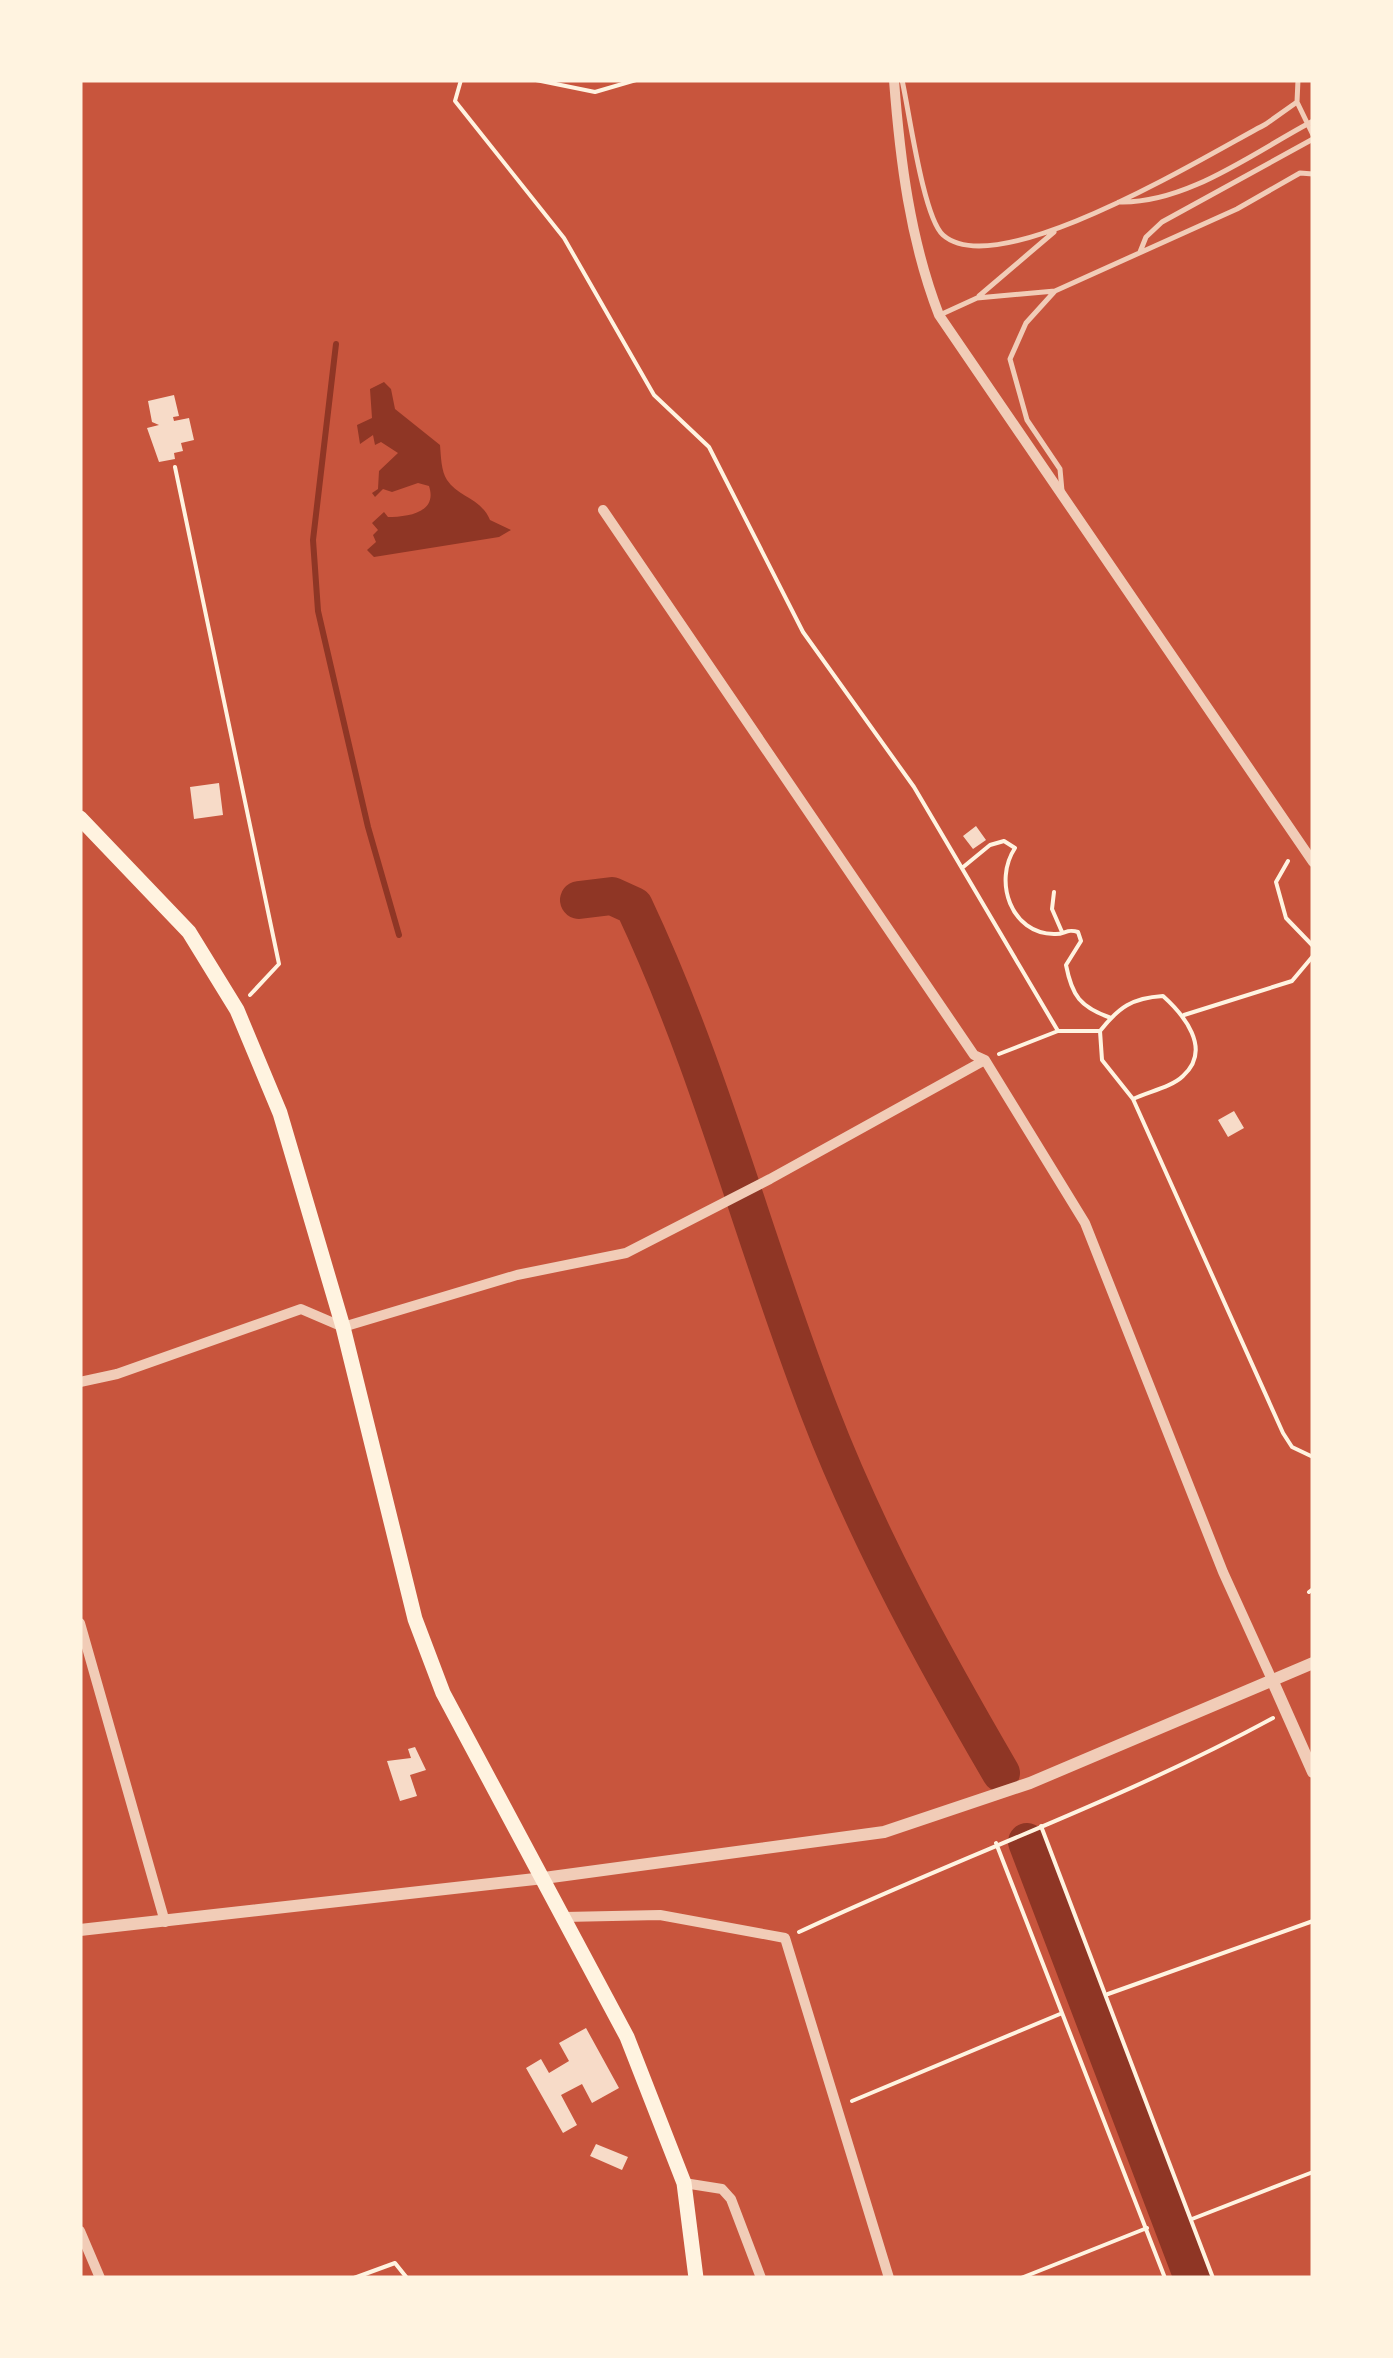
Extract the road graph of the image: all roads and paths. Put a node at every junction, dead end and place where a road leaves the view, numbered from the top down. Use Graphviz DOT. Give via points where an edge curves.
graph roads {
  1 [pos="462,80"];
  2 [pos="536,80"];
  3 [pos="636,80"];
  4 [pos="898,80"];
  5 [pos="1298,80"];
  6 [pos="1297,102"];
  7 [pos="1313,121"];
  8 [pos="1313,137"];
  9 [pos="1313,174"];
  10 [pos="1116,202"];
  11 [pos="1056,230"];
  12 [pos="1140,252"];
  13 [pos="1055,291"];
  14 [pos="977,298"];
  15 [pos="939,315"];
  16 [pos="174,466"];
  17 [pos="1062,498"];
  18 [pos="603,510"];
  19 [pos="80,818"];
  20 [pos="1288,861"];
  21 [pos="1313,862"];
  22 [pos="962,868"];
  23 [pos="1054,892"];
  24 [pos="1062,932"];
  25 [pos="1313,946"];
  26 [pos="1313,956"];
  27 [pos="237,1010"];
  28 [pos="1184,1015"];
  29 [pos="1110,1018"];
  30 [pos="1100,1030"];
  31 [pos="1058,1031"];
  32 [pos="986,1060"];
  33 [pos="1133,1099"];
  34 [pos="343,1328"];
  35 [pos="80,1382"];
  36 [pos="1313,1458"];
  37 [pos="80,1622"];
  38 [pos="1313,1663"];
  39 [pos="1274,1682"];
  40 [pos="1286,1711"];
  41 [pos="1313,1772"];
  42 [pos="1042,1826"];
  43 [pos="996,1842"];
  44 [pos="544,1878"];
  45 [pos="564,1916"];
  46 [pos="1313,1921"];
  47 [pos="164,1922"];
  48 [pos="80,1930"];
  49 [pos="786,1938"];
  50 [pos="1108,1994"];
  51 [pos="1061,2014"];
  52 [pos="838,2106"];
  53 [pos="1313,2172"];
  54 [pos="684,2184"];
  55 [pos="1192,2219"];
  56 [pos="1148,2228"];
  57 [pos="80,2231"];
  58 [pos="100,2278"];
  59 [pos="354,2278"];
  60 [pos="407,2278"];
  61 [pos="696,2278"];
  62 [pos="761,2278"];
  63 [pos="889,2278"];
  64 [pos="1022,2278"];
  65 [pos="1166,2278"];
  66 [pos="1214,2278"];
  1 -- 22 [label="path" via="455,101 564,238 654,396 709,448 824,666 914,787"];
  2 -- 3 [label="path" via="595,92"];
  4 -- 11 [label="lane" via="940,233 962,247 996,248"];
  4 -- 15 [label="street" via="900,150 922,272"];
  5 -- 6 [label="lane"];
  6 -- 8 [label="lane"];
  6 -- 10 [label="lane"];
  7 -- 10 [label="lane" via="1149,203"];
  8 -- 12 [label="lane" via="1162,222"];
  9 -- 12 [label="lane" via="1300,173"];
  10 -- 11 [label="lane"];
  11 -- 14 [label="lane"];
  12 -- 13 [label="lane"];
  13 -- 14 [label="lane"];
  13 -- 17 [label="lane" via="1026,323 1010,359 1027,420 1060,469"];
  14 -- 15 [label="lane"];
  15 -- 17 [label="street"];
  16 -- 27 [label="path" via="279,964"];
  17 -- 21 [label="street"];
  18 -- 32 [label="street" via="974,1055"];
  19 -- 27 [label="main road" via="189,932"];
  20 -- 25 [label="path" via="1276,882 1286,918"];
  22 -- 24 [label="path" via="990,845 1004,841 1015,848 1002,886 1013,911 1036,928"];
  22 -- 31 [label="path"];
  23 -- 24 [label="path" via="1052,909"];
  24 -- 29 [label="path" via="1078,932 1082,941 1066,965 1071,990 1084,1008"];
  26 -- 28 [label="path" via="1292,981"];
  27 -- 34 [label="main road" via="280,1113"];
  28 -- 29 [label="path" via="1162,996 1138,997"];
  28 -- 33 [label="path" via="1194,1056 1184,1076"];
  29 -- 30 [label="path"];
  30 -- 31 [label="path"];
  30 -- 33 [label="path" via="1102,1060"];
  31 -- 32 [label="path"];
  32 -- 34 [label="street" via="626,1253 517,1275"];
  32 -- 39 [label="street" via="1085,1222 1223,1572"];
  33 -- 36 [label="path" via="1283,1433"];
  34 -- 35 [label="street" via="301,1309"];
  34 -- 44 [label="main road" via="415,1619 443,1693"];
  37 -- 47 [label="street"];
  38 -- 39 [label="street"];
  39 -- 40 [label="street"];
  39 -- 44 [label="street" via="1030,1783 884,1832"];
  40 -- 41 [label="street"];
  40 -- 42 [label="path"];
  42 -- 43 [label="path"];
  42 -- 50 [label="path"];
  43 -- 49 [label="path"];
  43 -- 51 [label="path"];
  44 -- 45 [label="main road"];
  44 -- 47 [label="street"];
  45 -- 49 [label="street" via="660,1914"];
  45 -- 54 [label="main road" via="626,2037"];
  46 -- 50 [label="path"];
  47 -- 48 [label="street"];
  49 -- 52 [label="street"];
  50 -- 55 [label="path"];
  51 -- 52 [label="path"];
  51 -- 56 [label="path"];
  52 -- 63 [label="street"];
  53 -- 55 [label="path"];
  54 -- 61 [label="main road"];
  54 -- 62 [label="street" via="722,2189 731,2199"];
  55 -- 66 [label="path"];
  56 -- 64 [label="path"];
  56 -- 65 [label="path"];
  57 -- 58 [label="street"];
  59 -- 60 [label="path" via="394,2263"];
}
